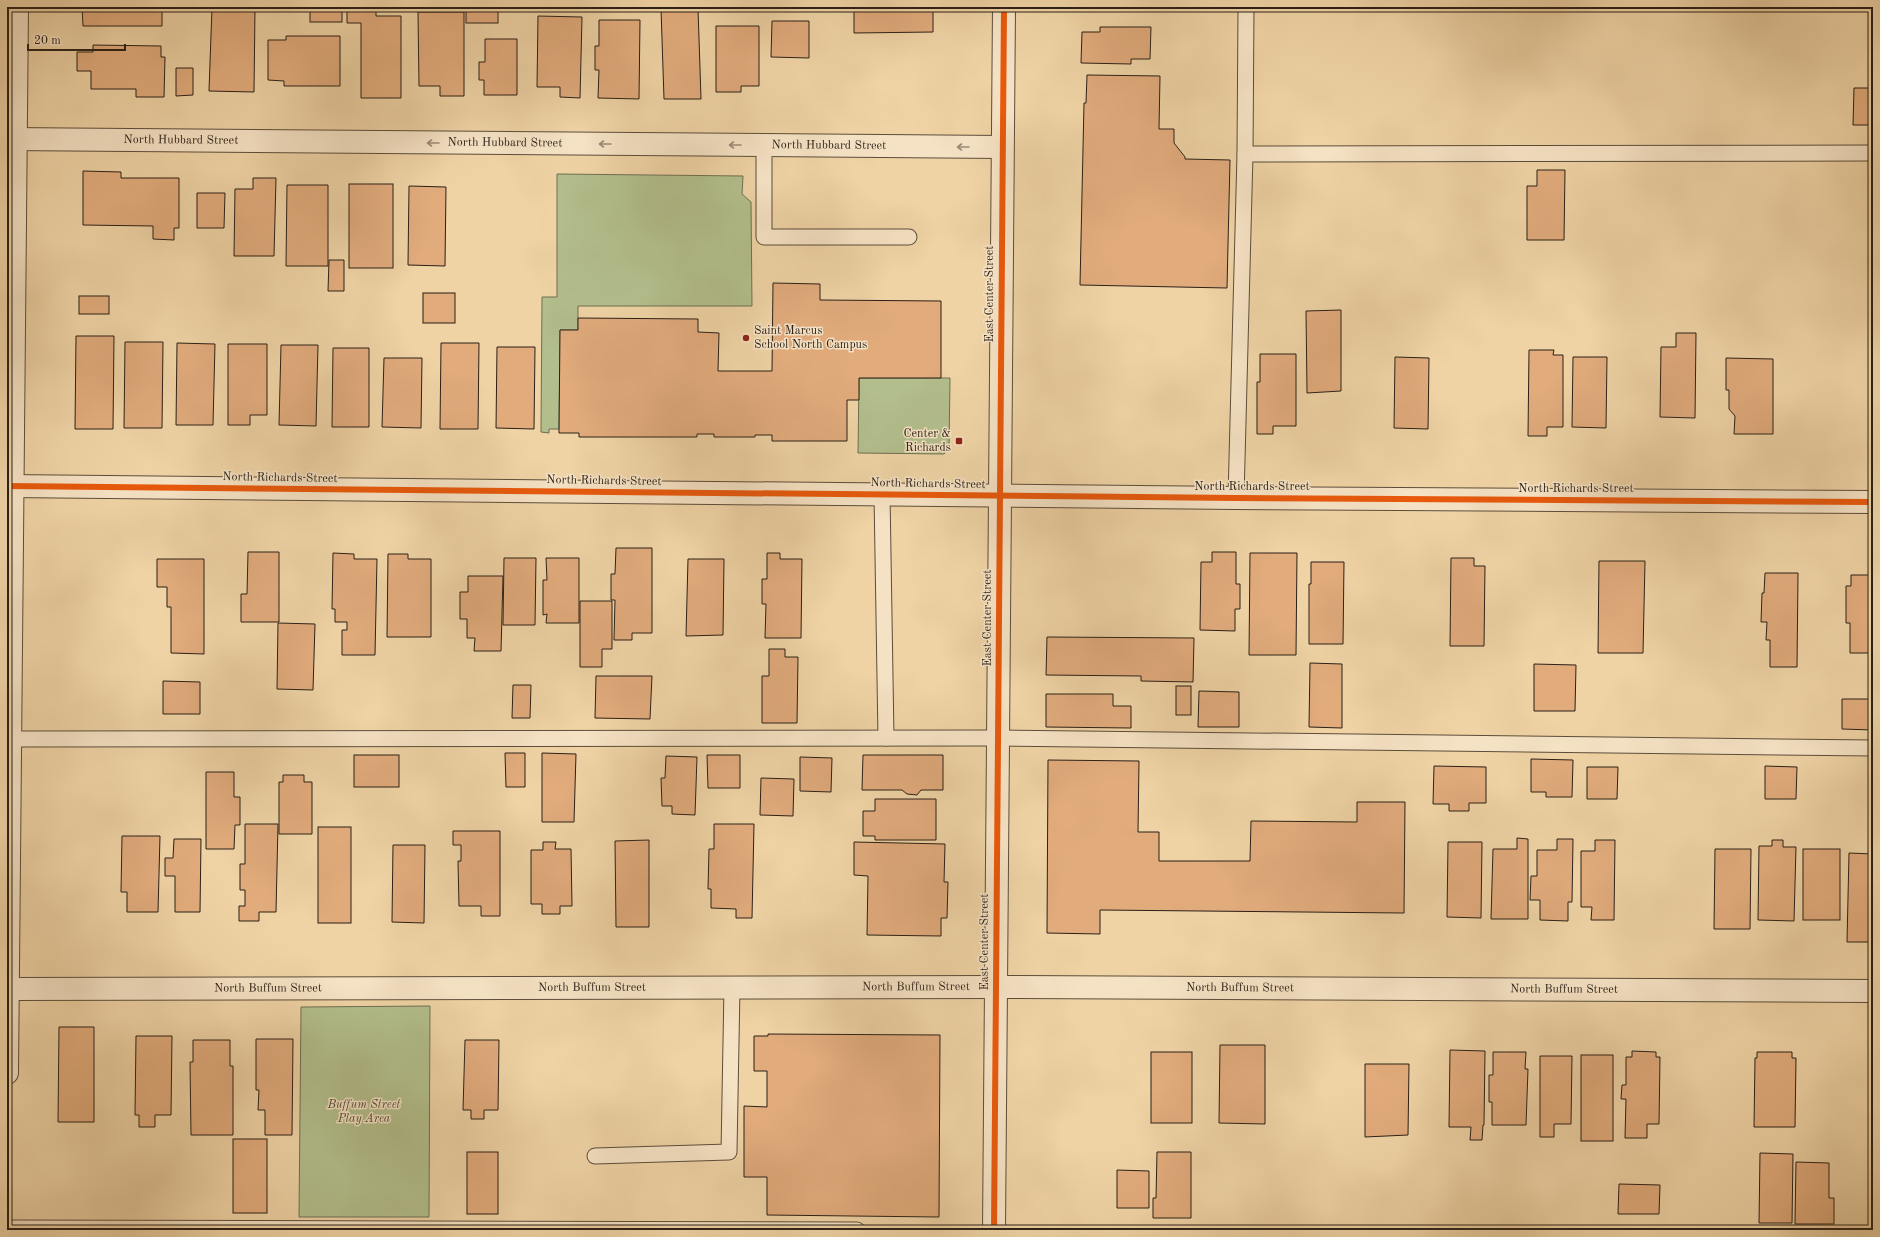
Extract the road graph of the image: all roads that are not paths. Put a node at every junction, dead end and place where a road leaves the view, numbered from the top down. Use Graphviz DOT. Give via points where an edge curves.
graph roads {
  1 [pos="17,7"];
  2 [pos="1004,7"];
  3 [pos="1246,7"];
  4 [pos="11,139"];
  5 [pos="764,145"];
  6 [pos="1002,147"];
  7 [pos="1873,153"];
  8 [pos="1245,154"];
  9 [pos="909,237"];
  10 [pos="10,486"];
  11 [pos="882,494"];
  12 [pos="999,496"];
  13 [pos="1236,498"];
  14 [pos="1873,502"];
  15 [pos="886,738"];
  16 [pos="998,738"];
  17 [pos="9,739"];
  18 [pos="1873,748"];
  19 [pos="996,987"];
  20 [pos="732,988"];
  21 [pos="8,989"];
  22 [pos="1873,992"];
  23 [pos="7,1073"];
  24 [pos="594,1156"];
  25 [pos="7,1228"];
  26 [pos="857,1230"];
  27 [pos="994,1230"];
  1 -- 4 [label="street"];
  2 -- 6 [label="street, East Center Street"];
  3 -- 8 [label="lane"];
  5 -- 4 [label="street, North Hubbard Street, one-way"];
  4 -- 10 [label="street"];
  6 -- 5 [label="street, North Hubbard Street, one-way"];
  5 -- 9 [label="lane" via="764,237"];
  6 -- 12 [label="street, East Center Street"];
  7 -- 8 [label="lane"];
  8 -- 13 [label="lane"];
  10 -- 11 [label="street, North Richards Street"];
  10 -- 17 [label="street"];
  11 -- 12 [label="street, North Richards Street"];
  11 -- 15 [label="lane"];
  12 -- 13 [label="street, North Richards Street"];
  12 -- 16 [label="street, East Center Street"];
  13 -- 14 [label="street, North Richards Street"];
  15 -- 16 [label="lane"];
  15 -- 17 [label="lane"];
  16 -- 18 [label="lane"];
  16 -- 19 [label="street, East Center Street"];
  17 -- 21 [label="street"];
  19 -- 20 [label="street, North Buffum Street"];
  19 -- 22 [label="street, North Buffum Street"];
  19 -- 27 [label="street, East Center Street"];
  20 -- 21 [label="street, North Buffum Street"];
  20 -- 24 [label="lane" via="729,1152"];
  21 -- 23 [label="street"];
  25 -- 26 [label="lane"];
}
